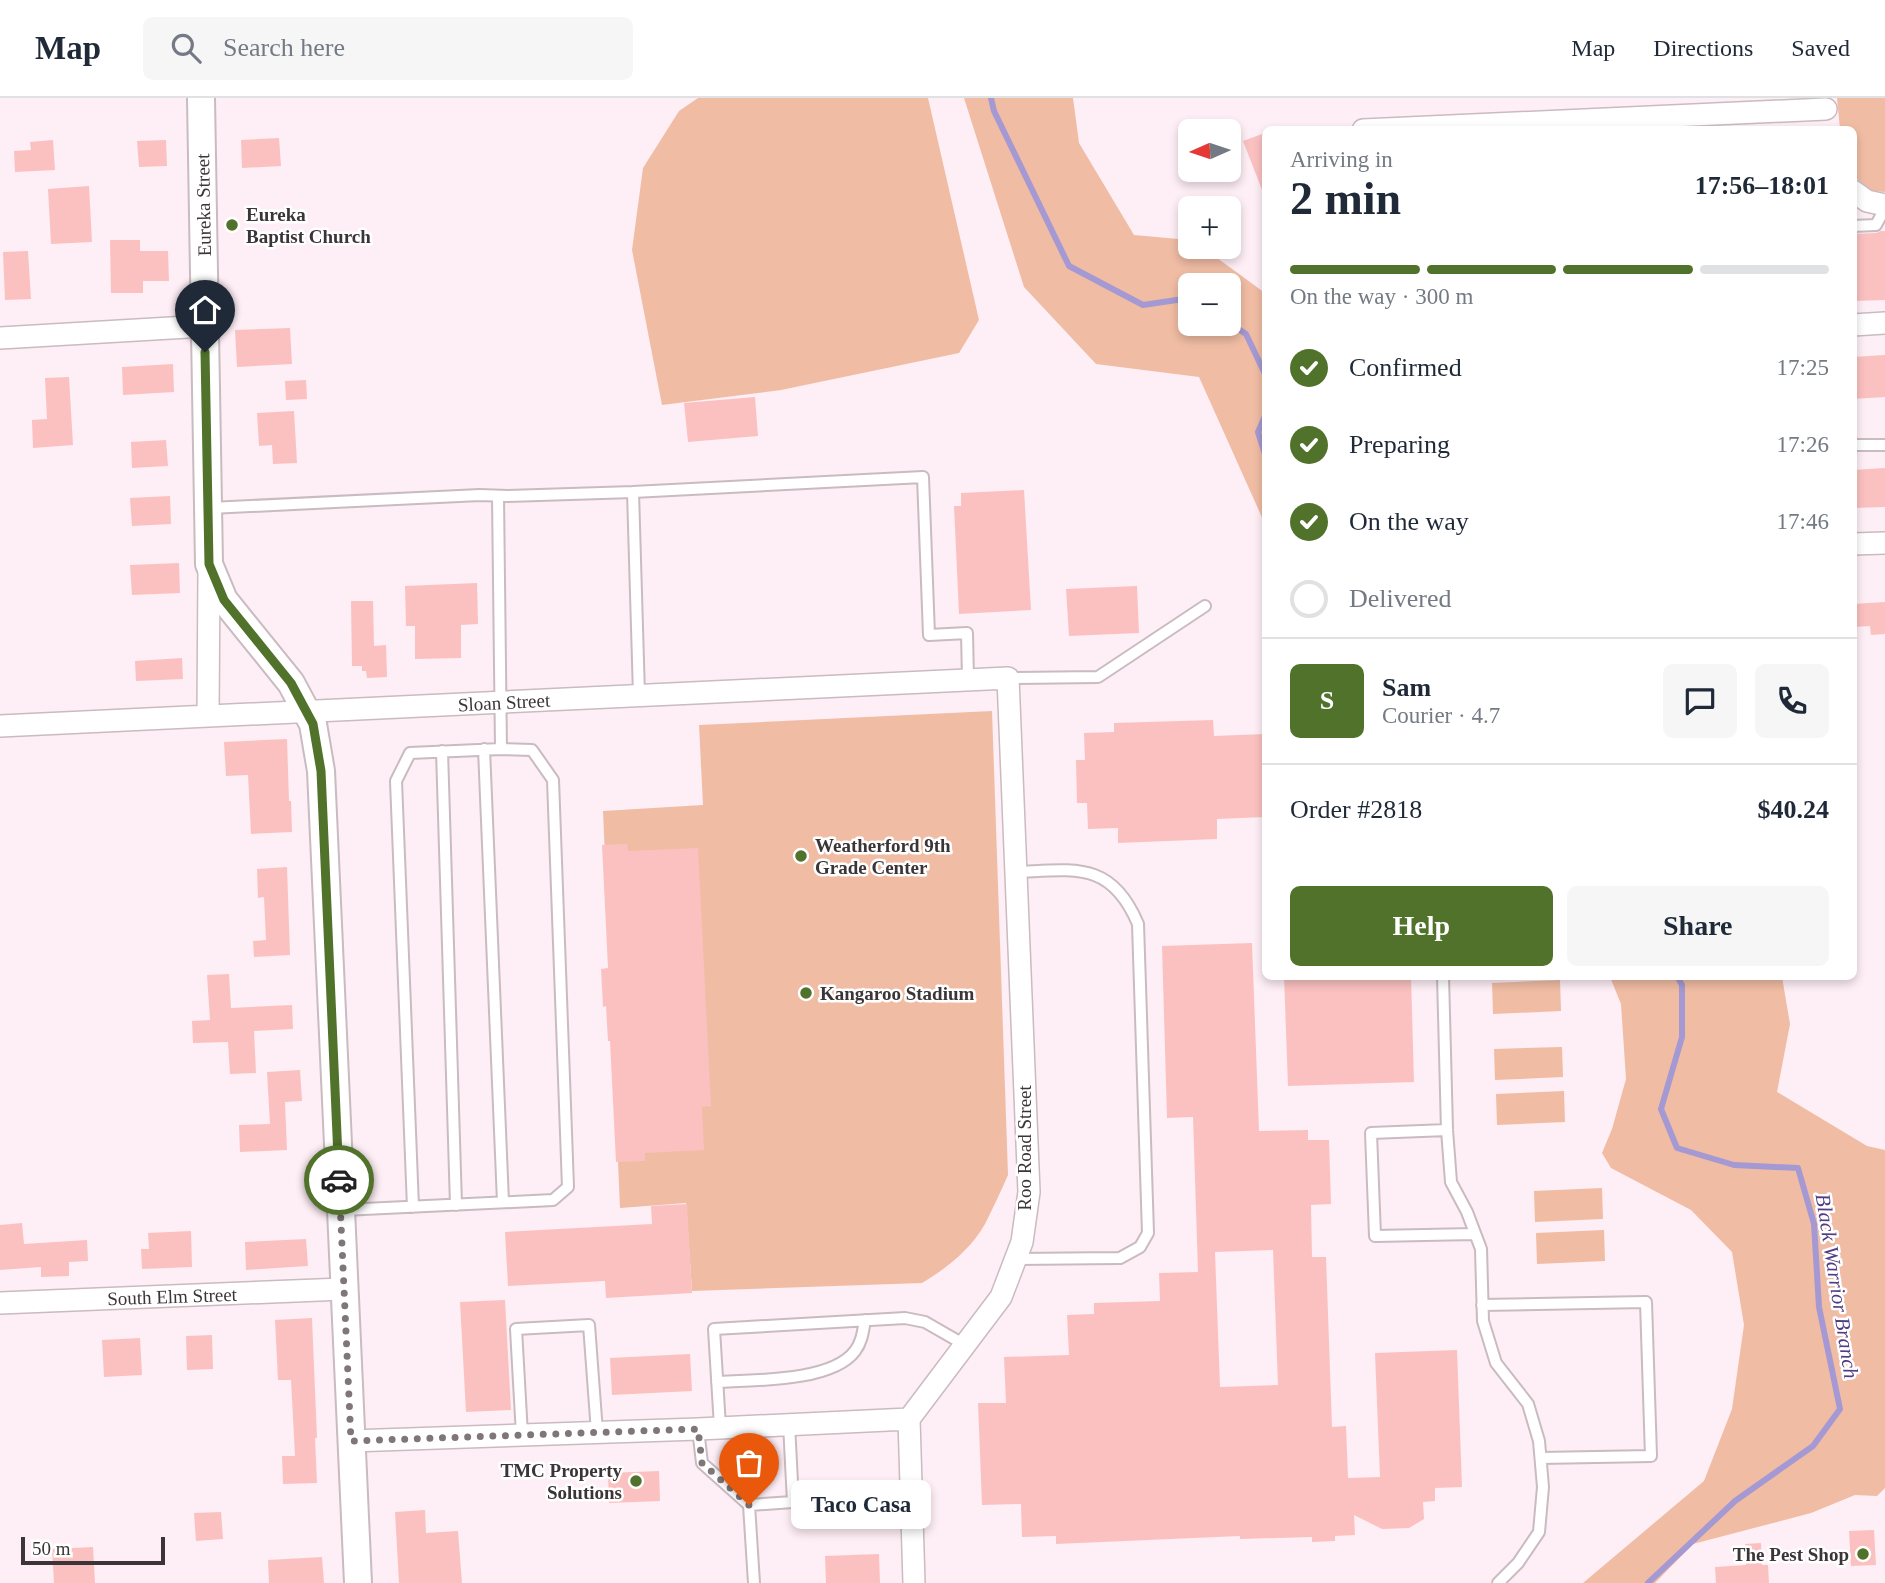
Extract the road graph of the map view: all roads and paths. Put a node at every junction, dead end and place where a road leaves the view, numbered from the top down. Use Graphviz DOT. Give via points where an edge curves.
graph roads {
  1 [pos="201,98"];
  2 [pos="1827,112"];
  3 [pos="1466,126"];
  4 [pos="1857,194"];
  5 [pos="1885,206"];
  6 [pos="1857,226"];
  7 [pos="1885,323"];
  8 [pos="1857,325"];
  9 [pos="205,326"];
  10 [pos="0,338"];
  11 [pos="1885,444"];
  12 [pos="1857,446"];
  13 [pos="633,492"];
  14 [pos="498,496"];
  15 [pos="207,508"];
  16 [pos="1885,543"];
  17 [pos="1857,544"];
  18 [pos="209,564"];
  19 [pos="1206,606"];
  20 [pos="1008,678"];
  21 [pos="968,679"];
  22 [pos="639,695"];
  23 [pos="500,702"];
  24 [pos="305,711"];
  25 [pos="208,716"];
  26 [pos="0,726"];
  27 [pos="502,749"];
  28 [pos="484,750"];
  29 [pos="442,751"];
  30 [pos="1015,872"];
  31 [pos="1443,980"];
  32 [pos="1447,1130"];
  33 [pos="503,1202"];
  34 [pos="456,1205"];
  35 [pos="412,1207"];
  36 [pos="340,1210"];
  37 [pos="1475,1234"];
  38 [pos="1015,1259"];
  39 [pos="343,1289"];
  40 [pos="0,1303"];
  41 [pos="1482,1305"];
  42 [pos="865,1320"];
  43 [pos="965,1345"];
  44 [pos="717,1382"];
  45 [pos="909,1419"];
  46 [pos="789,1424"];
  47 [pos="720,1427"];
  48 [pos="698,1429"];
  49 [pos="597,1432"];
  50 [pos="522,1435"];
  51 [pos="351,1441"];
  52 [pos="1541,1458"];
  53 [pos="749,1505"];
  54 [pos="358,1583"];
  55 [pos="754,1583"];
  56 [pos="914,1583"];
  57 [pos="1498,1583"];
  1 -- 9 [label="street, Eureka Street"];
  2 -- 3 [label="street"];
  4 -- 5 [label="street"];
  5 -- 6 [label="lane" via="1876,225"];
  7 -- 8 [label="street"];
  9 -- 10 [label="street"];
  9 -- 15 [label="street, Eureka Street"];
  11 -- 12 [label="lane"];
  13 -- 14 [label="lane"];
  13 -- 21 [label="lane" via="923,477 929,635 967,633"];
  13 -- 22 [label="lane"];
  14 -- 15 [label="lane"];
  14 -- 23 [label="lane"];
  15 -- 18 [label="street, Eureka Street"];
  16 -- 17 [label="street"];
  18 -- 24 [label="street, Eureka Street" via="224,600 291,683"];
  18 -- 25 [label="street, Eureka Street"];
  19 -- 20 [label="lane" via="1098,677"];
  20 -- 21 [label="street, Sloan Street"];
  20 -- 30 [label="street, Roo Road Street"];
  21 -- 22 [label="street, Sloan Street"];
  22 -- 23 [label="street, Sloan Street"];
  23 -- 24 [label="street, Sloan Street"];
  23 -- 27 [label="lane"];
  24 -- 25 [label="street, Sloan Street"];
  24 -- 36 [label="street, Eureka Street" via="313,724 321,771"];
  25 -- 26 [label="street, Sloan Street"];
  27 -- 28 [label="lane"];
  27 -- 33 [label="lane" via="532,750 553,780 568,1187 553,1200"];
  28 -- 29 [label="lane"];
  28 -- 33 [label="lane"];
  29 -- 34 [label="lane"];
  29 -- 35 [label="lane" via="410,753 396,781"];
  30 -- 38 [label="street, Roo Road Street" via="1028,1192 1022,1242"];
  30 -- 38 [label="lane" via="1081,870 1101,877 1130,905 1138,924 1148,1233 1140,1247 1120,1258"];
  31 -- 32 [label="lane"];
  32 -- 37 [label="lane" via="1451,1182"];
  32 -- 37 [label="lane" via="1371,1133 1375,1236"];
  33 -- 34 [label="lane"];
  34 -- 35 [label="lane"];
  35 -- 36 [label="lane"];
  36 -- 39 [label="street, Eureka Street"];
  37 -- 41 [label="lane" via="1481,1249"];
  38 -- 43 [label="street, Roo Road Street" via="1001,1297"];
  39 -- 40 [label="street, South Elm Street"];
  39 -- 51 [label="street, Eureka Street"];
  41 -- 52 [label="lane" via="1496,1363 1528,1404"];
  41 -- 52 [label="lane" via="1646,1302 1651,1456"];
  42 -- 43 [label="lane" via="925,1322"];
  42 -- 44 [label="lane" via="857,1349 835,1366 787,1378"];
  42 -- 44 [label="lane" via="714,1329"];
  43 -- 45 [label="street, Roo Road Street"];
  44 -- 47 [label="lane"];
  45 -- 46 [label="street"];
  45 -- 56 [label="street"];
  46 -- 47 [label="street"];
  46 -- 53 [label="lane" via="793,1502"];
  47 -- 48 [label="street"];
  48 -- 49 [label="street"];
  48 -- 53 [label="lane" via="702,1463"];
  49 -- 50 [label="street"];
  49 -- 50 [label="lane" via="589,1325 516,1329"];
  50 -- 51 [label="street"];
  51 -- 54 [label="street, Eureka Street"];
  52 -- 57 [label="lane" via="1539,1532"];
  53 -- 55 [label="lane"];
}
